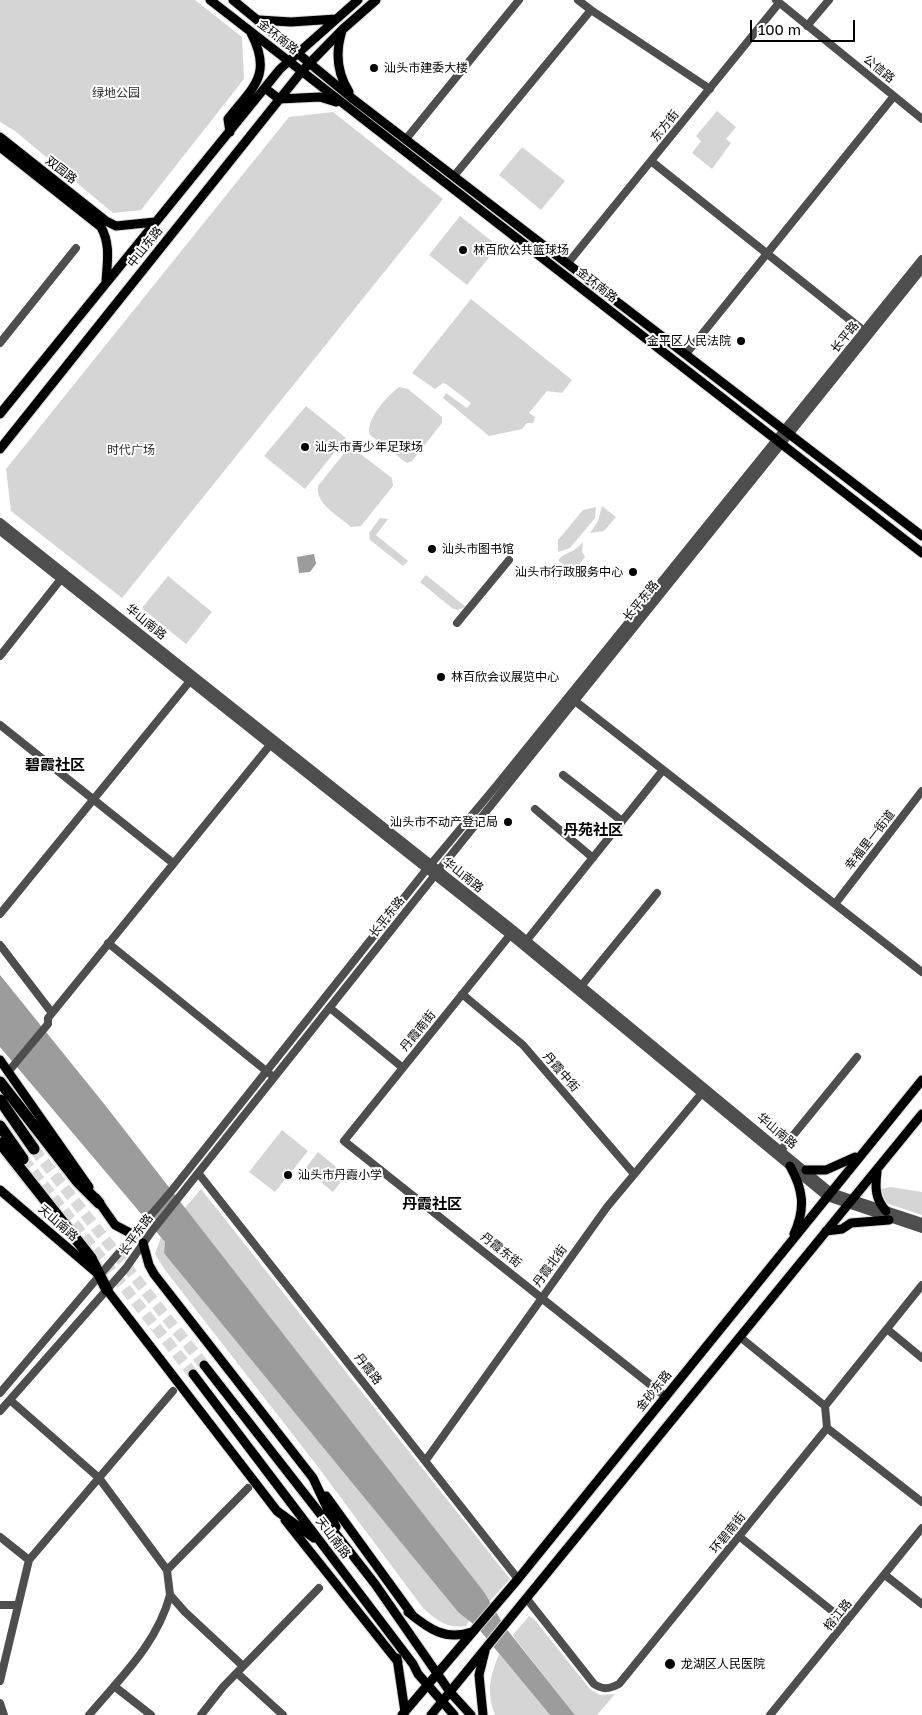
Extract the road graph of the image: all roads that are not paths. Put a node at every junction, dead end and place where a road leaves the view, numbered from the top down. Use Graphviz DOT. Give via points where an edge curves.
graph roads {
  1 [pos="210,0"];
  2 [pos="232,0"];
  3 [pos="358,0"];
  4 [pos="376,0"];
  5 [pos="518,0"];
  6 [pos="578,0"];
  7 [pos="829,0"];
  8 [pos="777,1"];
  9 [pos="591,10"];
  10 [pos="336,19"];
  11 [pos="259,20"];
  12 [pos="807,26"];
  13 [pos="343,29"];
  14 [pos="250,30"];
  15 [pos="298,52"];
  16 [pos="288,61"];
  17 [pos="310,62"];
  18 [pos="302,71"];
  19 [pos="265,88"];
  20 [pos="710,89"];
  21 [pos="894,96"];
  22 [pos="279,99"];
  23 [pos="353,99"];
  24 [pos="348,107"];
  25 [pos="922,119"];
  26 [pos="230,132"];
  27 [pos="0,138"];
  28 [pos="406,140"];
  29 [pos="0,148"];
  30 [pos="651,161"];
  31 [pos="454,176"];
  32 [pos="154,222"];
  33 [pos="103,224"];
  34 [pos="76,248"];
  35 [pos="767,253"];
  36 [pos="922,259"];
  37 [pos="568,263"];
  38 [pos="922,269"];
  39 [pos="106,282"];
  40 [pos="864,331"];
  41 [pos="0,342"];
  42 [pos="686,354"];
  43 [pos="0,414"];
  44 [pos="788,432"];
  45 [pos="779,442"];
  46 [pos="0,449"];
  47 [pos="0,522"];
  48 [pos="0,532"];
  49 [pos="922,536"];
  50 [pos="922,553"];
  51 [pos="509,560"];
  52 [pos="61,579"];
  53 [pos="457,623"];
  54 [pos="0,656"];
  55 [pos="190,681"];
  56 [pos="575,701"];
  57 [pos="0,725"];
  58 [pos="270,745"];
  59 [pos="663,770"];
  60 [pos="563,774"];
  61 [pos="922,791"];
  62 [pos="93,799"];
  63 [pos="535,809"];
  64 [pos="622,822"];
  65 [pos="593,858"];
  66 [pos="173,863"];
  67 [pos="429,867"];
  68 [pos="436,873"];
  69 [pos="657,893"];
  70 [pos="835,904"];
  71 [pos="0,914"];
  72 [pos="510,935"];
  73 [pos="527,940"];
  74 [pos="0,944"];
  75 [pos="108,944"];
  76 [pos="922,972"];
  77 [pos="582,985"];
  78 [pos="462,994"];
  79 [pos="330,1008"];
  80 [pos="52,1013"];
  81 [pos="857,1057"];
  82 [pos="0,1060"];
  83 [pos="403,1068"];
  84 [pos="10,1069"];
  85 [pos="266,1071"];
  86 [pos="274,1077"];
  87 [pos="922,1080"];
  88 [pos="0,1082"];
  89 [pos="702,1092"];
  90 [pos="0,1100"];
  91 [pos="922,1114"];
  92 [pos="0,1126"];
  93 [pos="344,1141"];
  94 [pos="1,1148"];
  95 [pos="34,1149"];
  96 [pos="782,1149"];
  97 [pos="864,1152"];
  98 [pos="23,1159"];
  99 [pos="790,1166"];
  100 [pos="806,1170"];
  101 [pos="877,1172"];
  102 [pos="199,1174"];
  103 [pos="634,1174"];
  104 [pos="0,1190"];
  105 [pos="829,1194"];
  106 [pos="100,1203"];
  107 [pos="850,1203"];
  108 [pos="887,1215"];
  109 [pos="922,1222"];
  110 [pos="922,1229"];
  111 [pos="826,1231"];
  112 [pos="134,1235"];
  113 [pos="143,1243"];
  114 [pos="789,1244"];
  115 [pos="99,1275"];
  116 [pos="922,1284"];
  117 [pos="106,1290"];
  118 [pos="542,1297"];
  119 [pos="886,1329"];
  120 [pos="740,1338"];
  121 [pos="922,1358"];
  122 [pos="204,1365"];
  123 [pos="193,1374"];
  124 [pos="173,1391"];
  125 [pos="0,1393"];
  126 [pos="666,1397"];
  127 [pos="10,1400"];
  128 [pos="825,1406"];
  129 [pos="0,1411"];
  130 [pos="827,1428"];
  131 [pos="426,1460"];
  132 [pos="99,1478"];
  133 [pos="313,1478"];
  134 [pos="248,1488"];
  135 [pos="922,1502"];
  136 [pos="278,1510"];
  137 [pos="922,1528"];
  138 [pos="0,1537"];
  139 [pos="740,1537"];
  140 [pos="344,1543"];
  141 [pos="324,1546"];
  142 [pos="29,1560"];
  143 [pos="167,1570"];
  144 [pos="885,1575"];
  145 [pos="518,1579"];
  146 [pos="375,1584"];
  147 [pos="319,1588"];
  148 [pos="170,1595"];
  149 [pos="527,1599"];
  150 [pos="922,1604"];
  151 [pos="0,1605"];
  152 [pos="18,1606"];
  153 [pos="413,1616"];
  154 [pos="846,1622"];
  155 [pos="475,1631"];
  156 [pos="390,1634"];
  157 [pos="487,1648"];
  158 [pos="398,1662"];
  159 [pos="243,1666"];
  160 [pos="237,1673"];
  161 [pos="437,1674"];
  162 [pos="0,1681"];
  163 [pos="427,1685"];
  164 [pos="114,1686"];
  165 [pos="450,1692"];
  166 [pos="0,1702"];
  167 [pos="441,1702"];
  168 [pos="404,1713"];
  169 [pos="4,1715"];
  170 [pos="89,1715"];
  171 [pos="151,1715"];
  172 [pos="201,1715"];
  173 [pos="283,1715"];
  174 [pos="431,1715"];
  175 [pos="454,1715"];
  176 [pos="472,1715"];
  177 [pos="483,1715"];
  178 [pos="770,1715"];
  1 -- 14 [label="main road, 金环南路"];
  2 -- 11 [label="main road, 金环南路"];
  3 -- 10 [label="main road, 中山东路"];
  4 -- 13 [label="main road, 中山东路"];
  5 -- 28 [label="street"];
  6 -- 9 [label="street"];
  7 -- 12 [label="street"];
  8 -- 12 [label="street, 公信路"];
  8 -- 20 [label="street, 东方街"];
  9 -- 20 [label="street"];
  9 -- 31 [label="street"];
  10 -- 11 [label="main road"];
  10 -- 15 [label="main road, 中山东路"];
  11 -- 15 [label="main road, 金环南路"];
  12 -- 21 [label="street, 公信路"];
  13 -- 17 [label="main road, 中山东路"];
  13 -- 23 [label="main road" via="337,46 340,77"];
  14 -- 16 [label="main road, 金环南路"];
  14 -- 26 [label="main road" via="257,46 261,71 258,82 228,119"];
  15 -- 16 [label="main road, 中山东路"];
  15 -- 17 [label="main road, 金环南路"];
  16 -- 18 [label="main road, 金环南路"];
  16 -- 19 [label="main road, 中山东路"];
  17 -- 18 [label="main road, 中山东路"];
  17 -- 23 [label="main road, 金环南路"];
  18 -- 22 [label="main road, 中山东路"];
  18 -- 24 [label="main road, 金环南路"];
  19 -- 22 [label="main road"];
  19 -- 26 [label="main road, 中山东路"];
  20 -- 30 [label="street, 东方街"];
  21 -- 25 [label="street, 公信路"];
  21 -- 35 [label="street"];
  22 -- 24 [label="main road" via="320,97"];
  22 -- 46 [label="main road, 中山东路"];
  23 -- 28 [label="main road, 金环南路"];
  24 -- 45 [label="main road, 金环南路"];
  26 -- 32 [label="main road, 中山东路"];
  27 -- 33 [label="main road, 双园路"];
  28 -- 31 [label="main road, 金环南路"];
  29 -- 33 [label="main road, 双园路"];
  30 -- 35 [label="street"];
  30 -- 37 [label="street, 东方街"];
  31 -- 37 [label="main road, 金环南路"];
  32 -- 33 [label="main road" via="116,226"];
  32 -- 39 [label="main road, 中山东路"];
  33 -- 39 [label="main road" via="108,250"];
  34 -- 41 [label="street"];
  35 -- 40 [label="street"];
  35 -- 42 [label="street"];
  36 -- 40 [label="street, 长平路"];
  37 -- 42 [label="main road, 金环南路"];
  38 -- 44 [label="street, 长平路"];
  39 -- 43 [label="main road, 中山东路"];
  40 -- 44 [label="street, 长平路"];
  42 -- 44 [label="main road, 金环南路"];
  44 -- 45 [label="street, 长平东路"];
  44 -- 49 [label="main road, 金环南路"];
  45 -- 50 [label="main road, 金环南路"];
  45 -- 56 [label="street, 长平东路"];
  45 -- 67 [label="street, 长平东路"];
  47 -- 67 [label="street, 华山南路"];
  48 -- 52 [label="street, 华山南路"];
  51 -- 53 [label="street"];
  52 -- 54 [label="street"];
  52 -- 55 [label="street, 华山南路"];
  55 -- 58 [label="street, 华山南路"];
  55 -- 62 [label="street"];
  56 -- 59 [label="street"];
  56 -- 68 [label="street, 长平东路"];
  57 -- 62 [label="street"];
  58 -- 66 [label="street"];
  58 -- 67 [label="street, 华山南路"];
  59 -- 64 [label="street"];
  59 -- 70 [label="street"];
  60 -- 64 [label="street"];
  61 -- 70 [label="street, 幸福里一街道"];
  62 -- 66 [label="street"];
  62 -- 71 [label="street"];
  63 -- 65 [label="street"];
  64 -- 65 [label="street"];
  65 -- 73 [label="street"];
  66 -- 75 [label="street"];
  67 -- 68 [label="street, 华山南路"];
  67 -- 85 [label="street, 长平东路"];
  68 -- 72 [label="street, 华山南路"];
  68 -- 73 [label="street, 华山南路"];
  68 -- 79 [label="street, 长平东路"];
  69 -- 77 [label="street"];
  70 -- 76 [label="street"];
  72 -- 78 [label="street, 丹霞南街"];
  72 -- 89 [label="street, 华山南路"];
  73 -- 77 [label="street, 华山南路"];
  74 -- 80 [label="street"];
  75 -- 80 [label="street"];
  75 -- 85 [label="street"];
  77 -- 96 [label="street, 华山南路"];
  78 -- 83 [label="street, 丹霞南街"];
  78 -- 103 [label="street, 丹霞中街" via="523,1045"];
  79 -- 83 [label="street"];
  79 -- 86 [label="street, 长平东路"];
  80 -- 84 [label="street" via="48,1024"];
  81 -- 96 [label="street"];
  82 -- 84 [label="main road"];
  83 -- 93 [label="street, 丹霞南街"];
  84 -- 106 [label="main road"];
  85 -- 86 [label="street"];
  85 -- 112 [label="street, 长平东路"];
  86 -- 102 [label="street, 长平东路"];
  87 -- 97 [label="main road, 金砂东路"];
  88 -- 106 [label="highway" via="78,1182"];
  89 -- 99 [label="street, 华山南路"];
  89 -- 103 [label="street, 丹霞北街"];
  90 -- 95 [label="highway"];
  91 -- 101 [label="main road"];
  92 -- 98 [label="highway"];
  93 -- 118 [label="street, 丹霞东街"];
  94 -- 115 [label="highway" via="91,1258"];
  96 -- 100 [label="street, 华山南路"];
  97 -- 100 [label="main road" via="840,1166"];
  97 -- 105 [label="main road, 金砂东路"];
  99 -- 105 [label="street, 华山南路"];
  99 -- 114 [label="main road" via="800,1183 801,1196 797,1228"];
  100 -- 105 [label="street, 华山南路"];
  101 -- 107 [label="main road"];
  101 -- 108 [label="main road" via="876,1194"];
  102 -- 113 [label="street, 长平东路"];
  102 -- 131 [label="street, 丹霞路"];
  103 -- 118 [label="street, 丹霞北街"];
  104 -- 115 [label="main road, 天山南路"];
  105 -- 107 [label="street, 华山南路"];
  105 -- 114 [label="main road, 金砂东路"];
  106 -- 112 [label="main road" via="115,1225"];
  107 -- 108 [label="street, 华山南路"];
  107 -- 111 [label="main road"];
  108 -- 109 [label="street, 华山南路"];
  108 -- 110 [label="street, 华山南路"];
  108 -- 111 [label="main road"];
  111 -- 120 [label="main road"];
  112 -- 115 [label="street, 长平东路"];
  113 -- 117 [label="street, 长平东路"];
  113 -- 133 [label="main road, 天山南路" via="154,1274"];
  114 -- 126 [label="main road, 金砂东路"];
  115 -- 117 [label="highway"];
  115 -- 125 [label="street, 长平东路"];
  116 -- 119 [label="street"];
  117 -- 127 [label="street, 长平东路"];
  117 -- 136 [label="main road"];
  118 -- 126 [label="street, 丹霞东街"];
  118 -- 131 [label="street, 丹霞北街"];
  119 -- 121 [label="street"];
  119 -- 128 [label="street"];
  120 -- 128 [label="street"];
  120 -- 149 [label="main road"];
  122 -- 140 [label="main road, 天山南路"];
  123 -- 141 [label="main road, 天山南路"];
  124 -- 132 [label="street"];
  126 -- 145 [label="main road, 金砂东路"];
  127 -- 129 [label="street, 长平东路"];
  127 -- 132 [label="street"];
  128 -- 130 [label="street"];
  130 -- 135 [label="street"];
  130 -- 139 [label="street, 环碧南街"];
  131 -- 145 [label="street, 丹霞路"];
  132 -- 142 [label="street"];
  132 -- 143 [label="street"];
  133 -- 140 [label="main road, 天山南路"];
  133 -- 153 [label="main road, 天山南路"];
  134 -- 143 [label="street"];
  136 -- 141 [label="main road"];
  136 -- 158 [label="main road"];
  137 -- 144 [label="street, 榕江路"];
  138 -- 142 [label="street"];
  139 -- 149 [label="street, 环碧南街" via="619,1684 610,1689 594,1684"];
  139 -- 154 [label="street"];
  140 -- 146 [label="main road, 天山南路"];
  141 -- 156 [label="main road, 天山南路"];
  142 -- 152 [label="street"];
  143 -- 148 [label="street"];
  144 -- 150 [label="street"];
  144 -- 154 [label="street, 榕江路"];
  145 -- 155 [label="main road, 金砂东路"];
  146 -- 153 [label="main road"];
  146 -- 161 [label="main road, 天山南路"];
  147 -- 159 [label="street"];
  148 -- 159 [label="street"];
  148 -- 164 [label="street" via="164,1618 150,1643"];
  149 -- 157 [label="main road"];
  151 -- 152 [label="street"];
  152 -- 162 [label="street"];
  153 -- 155 [label="main road" via="447,1636"];
  154 -- 178 [label="street, 榕江路"];
  155 -- 161 [label="main road, 金砂东路"];
  156 -- 158 [label="main road"];
  156 -- 163 [label="main road, 天山南路"];
  157 -- 165 [label="main road"];
  157 -- 177 [label="main road" via="479,1674"];
  158 -- 168 [label="main road"];
  159 -- 160 [label="street"];
  160 -- 172 [label="street"];
  160 -- 173 [label="street"];
  161 -- 163 [label="main road, 金砂东路"];
  161 -- 165 [label="main road, 天山南路"];
  163 -- 167 [label="main road, 天山南路"];
  163 -- 168 [label="main road, 金砂东路"];
  164 -- 170 [label="street"];
  164 -- 171 [label="street"];
  165 -- 167 [label="main road"];
  165 -- 176 [label="main road, 天山南路"];
  166 -- 169 [label="street"];
  167 -- 174 [label="main road"];
  167 -- 175 [label="main road, 天山南路"];
}
